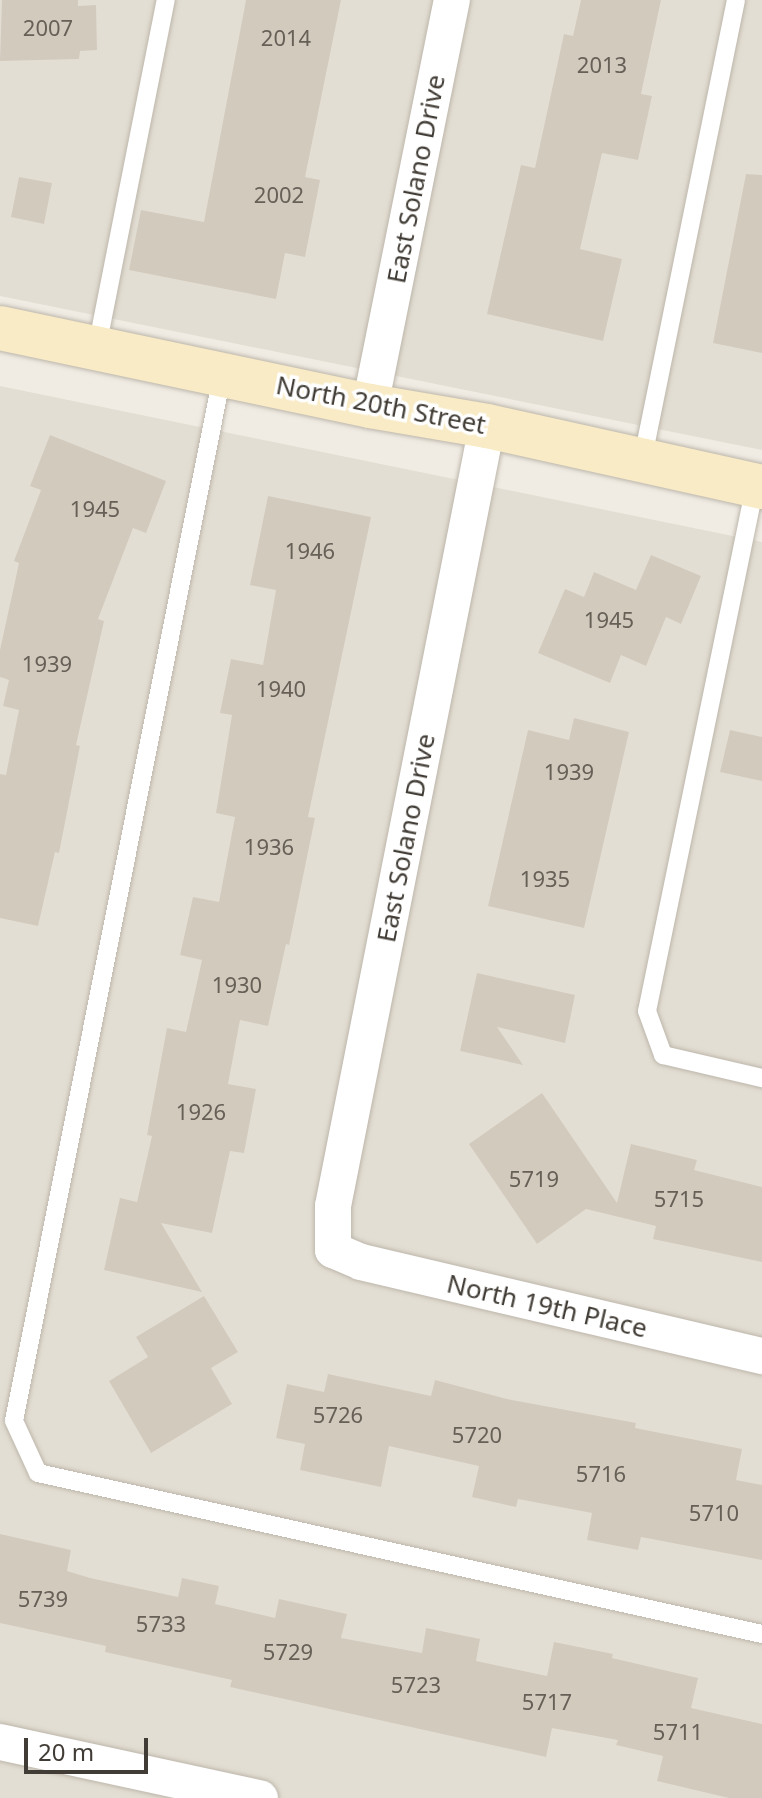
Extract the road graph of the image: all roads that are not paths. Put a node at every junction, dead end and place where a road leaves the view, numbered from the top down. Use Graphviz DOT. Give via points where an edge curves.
graph roads {
  1 [pos="166,0"];
  2 [pos="452,0"];
  3 [pos="736,0"];
  4 [pos="0,328"];
  5 [pos="97,347"];
  6 [pos="223,373"];
  7 [pos="370,406"];
  8 [pos="487,426"];
  9 [pos="642,462"];
  10 [pos="758,487"];
  11 [pos="762,1078"];
  12 [pos="333,1250"];
  13 [pos="762,1356"];
  14 [pos="762,1634"];
  15 [pos="0,1742"];
  16 [pos="260,1798"];
  1 -- 5 [label="lane"];
  2 -- 7 [label="street, East Solano Drive"];
  3 -- 9 [label="lane"];
  4 -- 5 [label="street, North 20th Street"];
  5 -- 6 [label="street, North 20th Street"];
  6 -- 7 [label="street, North 20th Street"];
  6 -- 14 [label="lane" via="14,1421 38,1473"];
  7 -- 8 [label="street, North 20th Street"];
  8 -- 9 [label="street, North 20th Street"];
  8 -- 12 [label="street, East Solano Drive" via="333,1206"];
  9 -- 10 [label="street, North 20th Street"];
  10 -- 11 [label="lane" via="647,1011 663,1055"];
  12 -- 13 [label="street, North 19th Place" via="361,1262"];
  15 -- 16 [label="street"];
}
